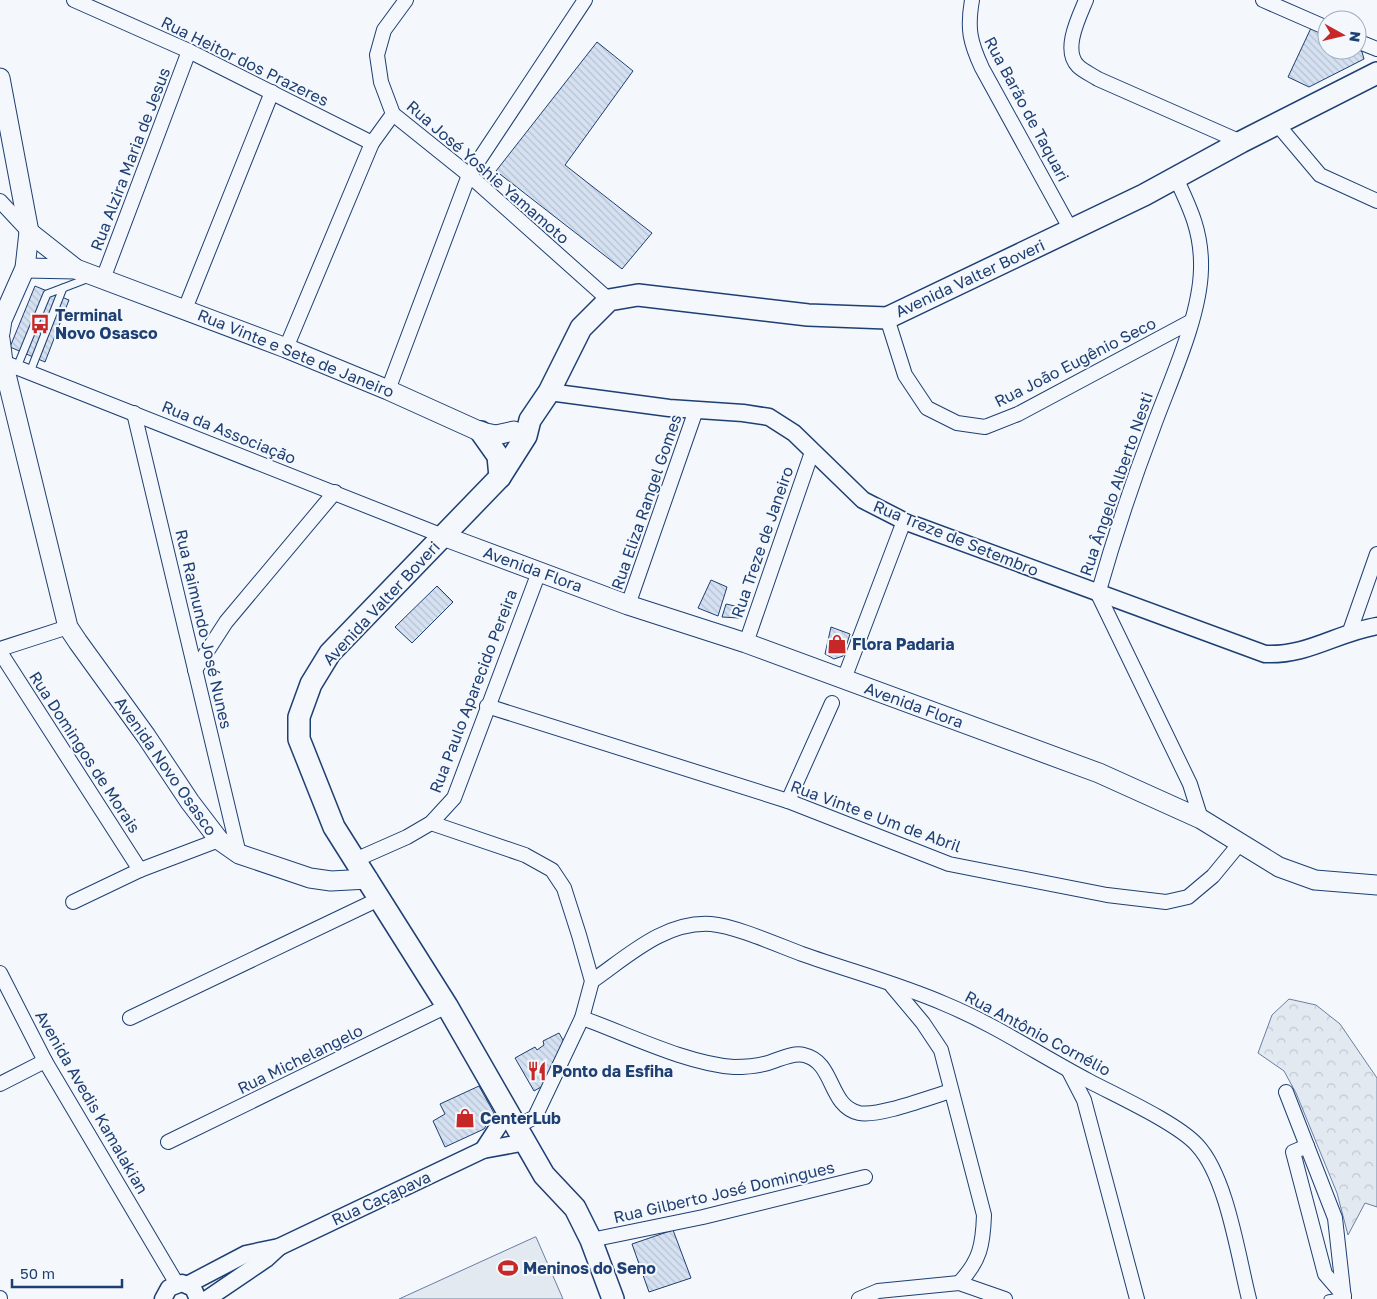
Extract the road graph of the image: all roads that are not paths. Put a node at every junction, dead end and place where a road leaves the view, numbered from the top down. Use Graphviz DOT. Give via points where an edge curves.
graph roads {
  1 [pos="74,0"];
  2 [pos="406,0"];
  3 [pos="585,0"];
  4 [pos="972,0"];
  5 [pos="1086,0"];
  6 [pos="1263,0"];
  7 [pos="1317,24"];
  8 [pos="189,51"];
  9 [pos="1377,73"];
  10 [pos="0,78"];
  11 [pos="272,92"];
  12 [pos="393,114"];
  13 [pos="1277,124"];
  14 [pos="1241,142"];
  15 [pos="372,143"];
  16 [pos="469,176"];
  17 [pos="1176,178"];
  18 [pos="0,201"];
  19 [pos="1377,201"];
  20 [pos="1071,230"];
  21 [pos="29,232"];
  22 [pos="25,268"];
  23 [pos="76,269"];
  24 [pos="98,278"];
  25 [pos="64,288"];
  26 [pos="609,300"];
  27 [pos="185,309"];
  28 [pos="887,318"];
  29 [pos="1190,322"];
  30 [pos="0,333"];
  31 [pos="0,339"];
  32 [pos="286,348"];
  33 [pos="16,367"];
  34 [pos="388,390"];
  35 [pos="548,392"];
  36 [pos="696,410"];
  37 [pos="134,413"];
  38 [pos="522,425"];
  39 [pos="481,432"];
  40 [pos="812,452"];
  41 [pos="498,456"];
  42 [pos="500,477"];
  43 [pos="335,492"];
  44 [pos="478,499"];
  45 [pos="904,521"];
  46 [pos="443,536"];
  47 [pos="1377,554"];
  48 [pos="539,572"];
  49 [pos="1098,594"];
  50 [pos="628,605"];
  51 [pos="1377,626"];
  52 [pos="68,627"];
  53 [pos="1350,631"];
  54 [pos="746,643"];
  55 [pos="0,651"];
  56 [pos="195,670"];
  57 [pos="844,679"];
  58 [pos="832,703"];
  59 [pos="487,706"];
  60 [pos="788,801"];
  61 [pos="1201,819"];
  62 [pos="431,823"];
  63 [pos="219,840"];
  64 [pos="1241,842"];
  65 [pos="239,854"];
  66 [pos="356,860"];
  67 [pos="140,870"];
  68 [pos="368,879"];
  69 [pos="1377,885"];
  70 [pos="379,899"];
  71 [pos="73,902"];
  72 [pos="0,973"];
  73 [pos="592,981"];
  74 [pos="892,985"];
  75 [pos="447,1006"];
  76 [pos="130,1018"];
  77 [pos="582,1018"];
  78 [pos="45,1061"];
  79 [pos="1069,1071"];
  80 [pos="0,1084"];
  81 [pos="951,1091"];
  82 [pos="1286,1092"];
  83 [pos="516,1128"];
  84 [pos="168,1142"];
  85 [pos="1307,1146"];
  86 [pos="483,1150"];
  87 [pos="865,1177"];
  88 [pos="590,1240"];
  89 [pos="279,1246"];
  90 [pos="216,1270"];
  91 [pos="959,1283"];
  92 [pos="225,1285"];
  93 [pos="174,1289"];
  94 [pos="1344,1298"];
  95 [pos="198,1299"];
  96 [pos="207,1299"];
  97 [pos="613,1299"];
  98 [pos="859,1299"];
  99 [pos="1005,1299"];
  100 [pos="1137,1299"];
  101 [pos="1249,1299"];
  102 [pos="1328,1299"];
  1 -- 8 [label="street, Rua Heitor dos Prazeres"];
  2 -- 12 [label="street, Rua José Yoshie Yamamoto" via="384,30 377,56"];
  3 -- 16 [label="street"];
  4 -- 20 [label="street, Rua Barão de Taquari" via="968,19 970,42"];
  5 -- 14 [label="street" via="1073,40 1072,57 1078,67"];
  6 -- 7 [label="street"];
  8 -- 11 [label="street, Rua Heitor dos Prazeres"];
  8 -- 24 [label="street, Rua Alzira Maria de Jesus"];
  9 -- 13 [label="main road, Avenida Valter Boveri"];
  10 -- 21 [label="main road"];
  11 -- 15 [label="street, Rua Heitor dos Prazeres"];
  11 -- 27 [label="street"];
  12 -- 15 [label="street"];
  12 -- 16 [label="street, Rua José Yoshie Yamamoto"];
  13 -- 14 [label="main road, Avenida Valter Boveri"];
  13 -- 19 [label="street" via="1320,175"];
  14 -- 17 [label="main road, Avenida Valter Boveri"];
  15 -- 32 [label="street"];
  16 -- 26 [label="street, Rua José Yoshie Yamamoto"];
  16 -- 34 [label="street"];
  17 -- 20 [label="main road, Avenida Valter Boveri"];
  17 -- 29 [label="street, Rua Ângelo Alberto Nesti" via="1198,225 1201,268 1198,296"];
  18 -- 21 [label="street"];
  20 -- 28 [label="main road, Avenida Valter Boveri"];
  21 -- 22 [label="main road"];
  21 -- 23 [label="main road, Rua Vinte e Sete de Janeiro"];
  22 -- 23 [label="main road, Rua Vinte e Sete de Janeiro"];
  22 -- 30 [label="main road" via="2,320"];
  23 -- 24 [label="main road, Rua Vinte e Sete de Janeiro"];
  24 -- 25 [label="lane"];
  24 -- 27 [label="main road, Rua Vinte e Sete de Janeiro"];
  25 -- 33 [label="lane"];
  25 -- 33 [label="lane" via="46,294"];
  26 -- 28 [label="main road, Avenida Valter Boveri" via="638,295 808,315"];
  26 -- 35 [label="main road, Avenida Valter Boveri" via="581,328"];
  27 -- 32 [label="main road, Rua Vinte e Sete de Janeiro"];
  28 -- 29 [label="street, Rua João Eugênio Seco" via="906,375 927,408 957,423 986,427 1018,414"];
  29 -- 49 [label="street, Rua Ângelo Alberto Nesti" via="1127,496"];
  31 -- 33 [label="main road, Avenida Novo Osasco"];
  32 -- 34 [label="main road, Rua Vinte e Sete de Janeiro"];
  33 -- 37 [label="street, Rua da Associação"];
  33 -- 52 [label="main road, Avenida Novo Osasco"];
  34 -- 39 [label="main road, Rua Vinte e Sete de Janeiro"];
  35 -- 36 [label="street, Rua Treze de Setembro"];
  35 -- 38 [label="main road, Avenida Valter Boveri"];
  36 -- 40 [label="street, Rua Treze de Setembro" via="769,418 794,433"];
  36 -- 50 [label="street, Rua Eliza Rangel Gomes"];
  37 -- 43 [label="street, Rua da Associação"];
  37 -- 56 [label="street, Rua Raimundo José Nunes"];
  38 -- 39 [label="main road, Rua Vinte e Sete de Janeiro" via="496,435"];
  38 -- 41 [label="main road, Avenida Valter Boveri"];
  38 -- 42 [label="main road, Avenida Valter Boveri" via="526,436"];
  39 -- 41 [label="main road"];
  40 -- 45 [label="street, Rua Treze de Setembro" via="863,500"];
  40 -- 54 [label="street, Rua Treze de Janeiro"];
  41 -- 42 [label="main road"];
  41 -- 44 [label="main road, Avenida Valter Boveri"];
  42 -- 44 [label="main road, Avenida Valter Boveri"];
  43 -- 46 [label="street, Rua da Associação"];
  43 -- 56 [label="street" via="226,622"];
  44 -- 46 [label="main road, Avenida Valter Boveri"];
  45 -- 49 [label="street, Rua Treze de Setembro"];
  45 -- 57 [label="street"];
  46 -- 48 [label="main road, Avenida Flora"];
  46 -- 66 [label="main road, Avenida Valter Boveri" via="330,653 311,684 299,716 299,739 334,827"];
  47 -- 53 [label="street"];
  48 -- 50 [label="main road, Avenida Flora"];
  48 -- 59 [label="street, Rua Paulo Aparecido Pereira"];
  49 -- 53 [label="street, Rua Treze de Setembro" via="1265,654 1302,652"];
  49 -- 61 [label="street, Rua Ângelo Alberto Nesti" via="1190,784"];
  50 -- 54 [label="main road, Avenida Flora"];
  51 -- 53 [label="street, Rua Treze de Setembro"];
  52 -- 55 [label="street"];
  52 -- 63 [label="main road, Avenida Novo Osasco"];
  54 -- 57 [label="main road, Avenida Flora"];
  55 -- 67 [label="street, Rua Domingos de Morais"];
  56 -- 65 [label="street, Rua Raimundo José Nunes"];
  57 -- 61 [label="main road, Avenida Flora" via="1099,773"];
  58 -- 60 [label="street"];
  59 -- 60 [label="street, Rua Vinte e Um de Abril"];
  59 -- 62 [label="street, Rua Paulo Aparecido Pereira" via="454,798"];
  60 -- 64 [label="street, Rua Vinte e Um de Abril" via="949,864 1107,895 1166,902 1188,897 1212,876"];
  61 -- 64 [label="main road, Avenida Flora"];
  62 -- 66 [label="street, Rua Paulo Aparecido Pereira"];
  62 -- 73 [label="street" via="525,855 552,870 564,888"];
  63 -- 65 [label="main road, Avenida Novo Osasco"];
  63 -- 67 [label="street"];
  64 -- 69 [label="main road, Avenida Flora" via="1279,866 1315,880"];
  65 -- 68 [label="main road, Avenida Novo Osasco" via="310,878 331,881"];
  66 -- 68 [label="main road, Avenida Valter Boveri"];
  67 -- 71 [label="street"];
  68 -- 70 [label="main road"];
  70 -- 75 [label="main road"];
  70 -- 76 [label="street"];
  72 -- 78 [label="street, Avenida Avedis Kamalakian"];
  73 -- 74 [label="street, Rua Antônio Cornélio" via="661,935 688,926 711,924"];
  73 -- 77 [label="street"];
  74 -- 79 [label="street, Rua Antônio Cornélio" via="945,1004 1024,1042"];
  74 -- 81 [label="street" via="941,1050"];
  75 -- 83 [label="main road"];
  75 -- 84 [label="street, Rua Michelangelo"];
  77 -- 81 [label="street" via="686,1056 725,1066 759,1065 802,1054 822,1065 840,1101 848,1110 861,1114"];
  77 -- 83 [label="street" via="535,1117"];
  78 -- 80 [label="street"];
  78 -- 93 [label="street, Avenida Avedis Kamalakian" via="115,1177"];
  79 -- 100 [label="street" via="1084,1100"];
  79 -- 101 [label="street, Rua Antônio Cornélio" via="1176,1129 1197,1145 1215,1170"];
  81 -- 91 [label="street" via="984,1215 983,1238 974,1267"];
  82 -- 85 [label="street"];
  83 -- 86 [label="street"];
  83 -- 86 [label="street, Rua Caçapava"];
  83 -- 88 [label="main road" via="544,1175 574,1208"];
  85 -- 94 [label="street" via="1335,1218"];
  85 -- 94 [label="street" via="1294,1152 1325,1274"];
  86 -- 89 [label="street, Rua Caçapava"];
  87 -- 88 [label="street, Rua Gilberto José Domingues" via="703,1217"];
  88 -- 97 [label="main road"];
  89 -- 90 [label="street, Rua Caçapava" via="258,1250"];
  89 -- 92 [label="street, Rua Caçapava" via="266,1259"];
  90 -- 92 [label="street"];
  90 -- 93 [label="street, Rua Caçapava"];
  91 -- 98 [label="street" via="878,1291"];
  91 -- 99 [label="street"];
  92 -- 96 [label="street, Rua Caçapava"];
  93 -- 95 [label="street" via="196,1293"];
  94 -- 102 [label="lane"];
}
